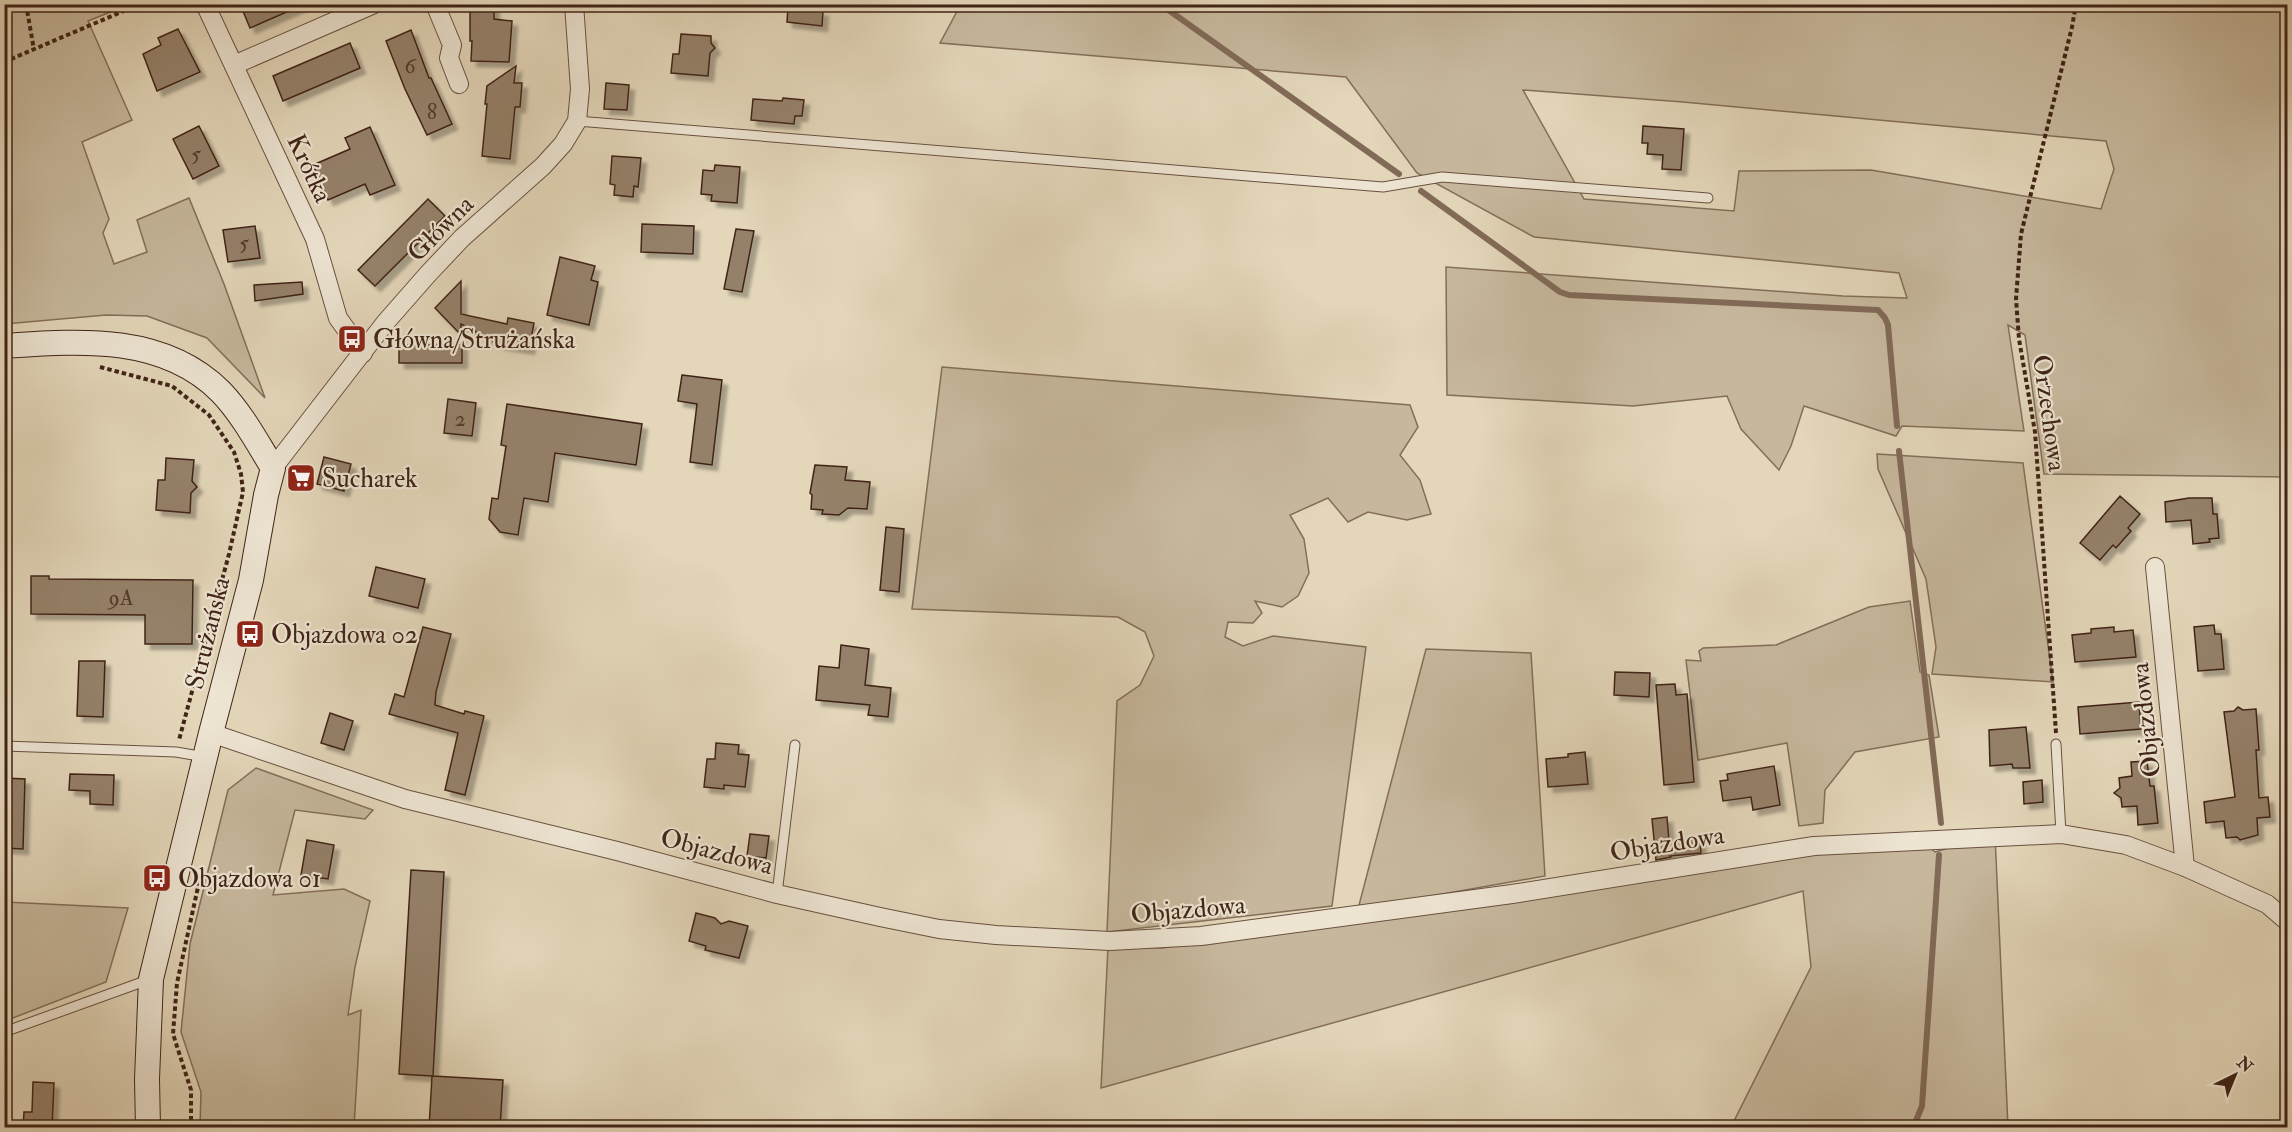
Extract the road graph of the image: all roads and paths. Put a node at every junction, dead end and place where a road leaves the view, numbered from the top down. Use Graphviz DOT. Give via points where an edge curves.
graph roads {
  1 [pos="26,4"];
  2 [pos="140,4"];
  3 [pos="205,4"];
  4 [pos="374,4"];
  5 [pos="435,4"];
  6 [pos="574,4"];
  7 [pos="2076,4"];
  8 [pos="34,50"];
  9 [pos="4,62"];
  10 [pos="234,65"];
  11 [pos="459,84"];
  12 [pos="578,121"];
  13 [pos="1708,198"];
  14 [pos="4,346"];
  15 [pos="363,353"];
  16 [pos="97,366"];
  17 [pos="273,468"];
  18 [pos="2155,567"];
  19 [pos="211,733"];
  20 [pos="2056,744"];
  21 [pos="795,745"];
  22 [pos="4,746"];
  23 [pos="176,752"];
  24 [pos="205,757"];
  25 [pos="2061,834"];
  26 [pos="2185,867"];
  27 [pos="200,878"];
  28 [pos="777,894"];
  29 [pos="2288,922"];
  30 [pos="151,979"];
  31 [pos="4,1032"];
  32 [pos="148,1128"];
  33 [pos="191,1128"];
  1 -- 8 [label="path"];
  2 -- 8 [label="path"];
  3 -- 10 [label="street, Krótka"];
  4 -- 10 [label="street"];
  5 -- 11 [label="street" via="452,45 449,58"];
  6 -- 12 [label="street" via="580,89"];
  7 -- 20 [label="path, Orzechowa" via="2022,234 2016,300 2035,432"];
  8 -- 9 [label="path"];
  10 -- 15 [label="street, Krótka" via="315,239 338,318"];
  12 -- 13 [label="lane" via="1383,187 1442,177"];
  12 -- 15 [label="street, Główna" via="543,166 455,246"];
  14 -- 17 [label="main road" via="95,342 132,346 182,364 220,391 235,408"];
  15 -- 17 [label="street, Główna"];
  16 -- 23 [label="path" via="172,387 209,415 234,452 241,474 243,492"];
  17 -- 19 [label="main road, Strużańska" via="251,580"];
  18 -- 26 [label="street, Objazdowa"];
  19 -- 24 [label="main road, Strużańska"];
  19 -- 28 [label="street, Objazdowa" via="405,799"];
  20 -- 25 [label="lane"];
  21 -- 28 [label="lane"];
  22 -- 23 [label="lane"];
  23 -- 24 [label="lane"];
  24 -- 30 [label="main road, Strużańska"];
  25 -- 26 [label="street, Objazdowa" via="2126,846"];
  25 -- 28 [label="street, Objazdowa" via="1814,846 1512,894 1224,933 1110,941 939,929"];
  26 -- 29 [label="street, Objazdowa" via="2267,904"];
  27 -- 33 [label="path" via="177,983 173,1034 191,1090"];
  30 -- 31 [label="lane"];
  30 -- 32 [label="main road, Strużańska"];
}
